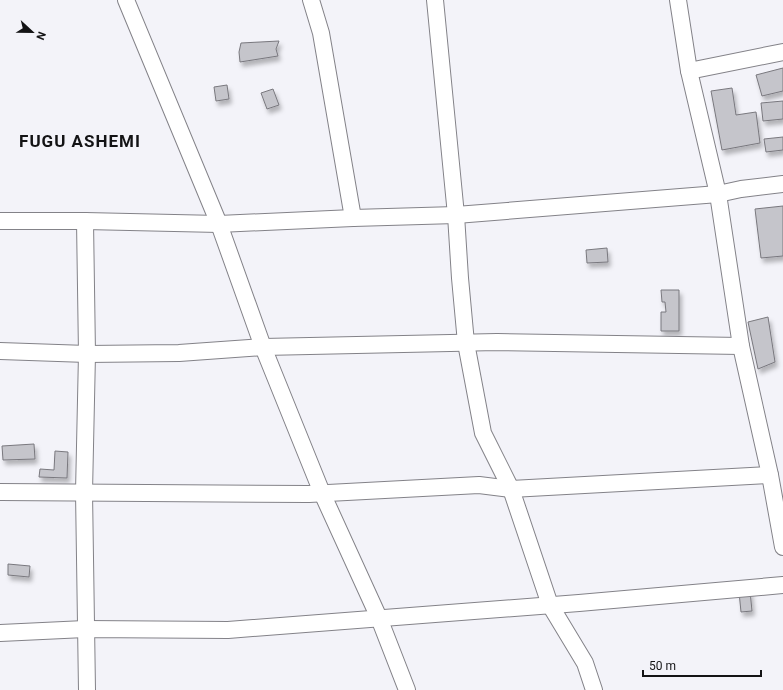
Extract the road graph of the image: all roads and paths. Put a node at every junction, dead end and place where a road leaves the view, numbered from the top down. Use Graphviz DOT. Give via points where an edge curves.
graph roads {
  1 [pos="126,0"];
  2 [pos="311,0"];
  3 [pos="435,0"];
  4 [pos="678,0"];
  5 [pos="783,52"];
  6 [pos="690,71"];
  7 [pos="783,184"];
  8 [pos="718,194"];
  9 [pos="456,215"];
  10 [pos="353,218"];
  11 [pos="0,221"];
  12 [pos="85,221"];
  13 [pos="219,224"];
  14 [pos="466,343"];
  15 [pos="741,346"];
  16 [pos="263,347"];
  17 [pos="0,351"];
  18 [pos="87,354"];
  19 [pos="770,475"];
  20 [pos="511,489"];
  21 [pos="0,492"];
  22 [pos="84,492"];
  23 [pos="322,493"];
  24 [pos="783,548"];
  25 [pos="783,585"];
  26 [pos="550,605"];
  27 [pos="379,618"];
  28 [pos="85,629"];
  29 [pos="0,633"];
  30 [pos="86,690"];
  31 [pos="407,690"];
  32 [pos="594,690"];
  1 -- 13 [label="street"];
  2 -- 10 [label="street" via="321,33"];
  3 -- 9 [label="street"];
  4 -- 6 [label="street"];
  5 -- 6 [label="street"];
  6 -- 8 [label="street"];
  7 -- 8 [label="street"];
  8 -- 9 [label="street"];
  8 -- 15 [label="street"];
  9 -- 10 [label="street"];
  9 -- 14 [label="street"];
  10 -- 13 [label="street"];
  11 -- 12 [label="street"];
  12 -- 13 [label="street"];
  12 -- 18 [label="street"];
  13 -- 16 [label="street"];
  14 -- 15 [label="street"];
  14 -- 16 [label="street"];
  14 -- 20 [label="street" via="483,432"];
  15 -- 19 [label="street"];
  16 -- 18 [label="street" via="179,353"];
  16 -- 23 [label="street"];
  17 -- 18 [label="street"];
  18 -- 22 [label="street"];
  19 -- 20 [label="street"];
  19 -- 24 [label="street"];
  20 -- 23 [label="street" via="478,485"];
  20 -- 26 [label="street"];
  21 -- 22 [label="street"];
  22 -- 23 [label="street"];
  22 -- 28 [label="street"];
  23 -- 27 [label="street"];
  25 -- 26 [label="street"];
  26 -- 27 [label="street"];
  26 -- 32 [label="street" via="585,663"];
  27 -- 28 [label="street" via="228,630"];
  27 -- 31 [label="street"];
  28 -- 29 [label="street"];
  28 -- 30 [label="street"];
}
